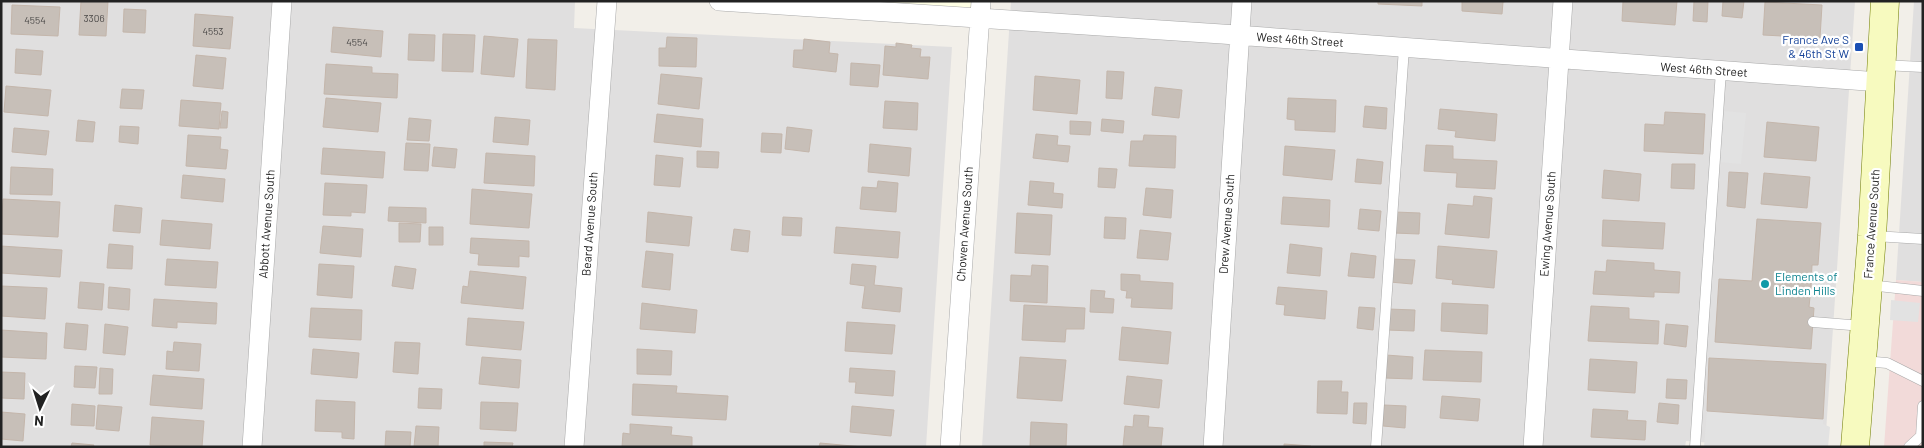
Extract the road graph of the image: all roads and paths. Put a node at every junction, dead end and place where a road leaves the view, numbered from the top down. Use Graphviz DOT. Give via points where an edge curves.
graph roads {
  1 [pos="282,1"];
  2 [pos="606,1"];
  3 [pos="719,1"];
  4 [pos="1242,1"];
  5 [pos="1563,1"];
  6 [pos="1885,1"];
  7 [pos="980,10"];
  8 [pos="1240,36"];
  9 [pos="1404,48"];
  10 [pos="1559,60"];
  11 [pos="1923,67"];
  12 [pos="1721,71"];
  13 [pos="1881,74"];
  14 [pos="1872,236"];
  15 [pos="1923,239"];
  16 [pos="1867,285"];
  17 [pos="1923,291"];
  18 [pos="1813,322"];
  19 [pos="1864,326"];
  20 [pos="1861,360"];
  21 [pos="1923,382"];
  22 [pos="1923,406"];
  23 [pos="252,447"];
  24 [pos="574,447"];
  25 [pos="950,447"];
  26 [pos="1213,447"];
  27 [pos="1376,447"];
  28 [pos="1533,447"];
  29 [pos="1696,447"];
  30 [pos="1855,447"];
  31 [pos="1909,447"];
  1 -- 23 [label="street, Abbott Avenue South"];
  2 -- 24 [label="street, Beard Avenue South"];
  3 -- 7 [label="street, West 46th Street"];
  4 -- 8 [label="street, Drew Avenue South"];
  5 -- 10 [label="street, Ewing Avenue South"];
  6 -- 13 [label="main road, France Avenue South"];
  7 -- 8 [label="street, West 46th Street"];
  7 -- 25 [label="street, Chowen Avenue South"];
  8 -- 9 [label="street, West 46th Street"];
  8 -- 26 [label="street, Drew Avenue South"];
  9 -- 10 [label="street, West 46th Street"];
  9 -- 27 [label="lane"];
  10 -- 12 [label="street, West 46th Street"];
  10 -- 28 [label="street, Ewing Avenue South"];
  11 -- 13 [label="lane"];
  12 -- 13 [label="street, West 46th Street"];
  12 -- 29 [label="lane"];
  13 -- 14 [label="main road, France Avenue South"];
  14 -- 15 [label="lane"];
  14 -- 16 [label="main road, France Avenue South"];
  16 -- 17 [label="lane"];
  16 -- 19 [label="main road, France Avenue South"];
  18 -- 19 [label="lane"];
  19 -- 20 [label="main road, France Avenue South"];
  20 -- 21 [label="lane" via="1887,363"];
  20 -- 30 [label="main road, France Avenue South"];
  22 -- 31 [label="lane" via="1920,436"];
}
